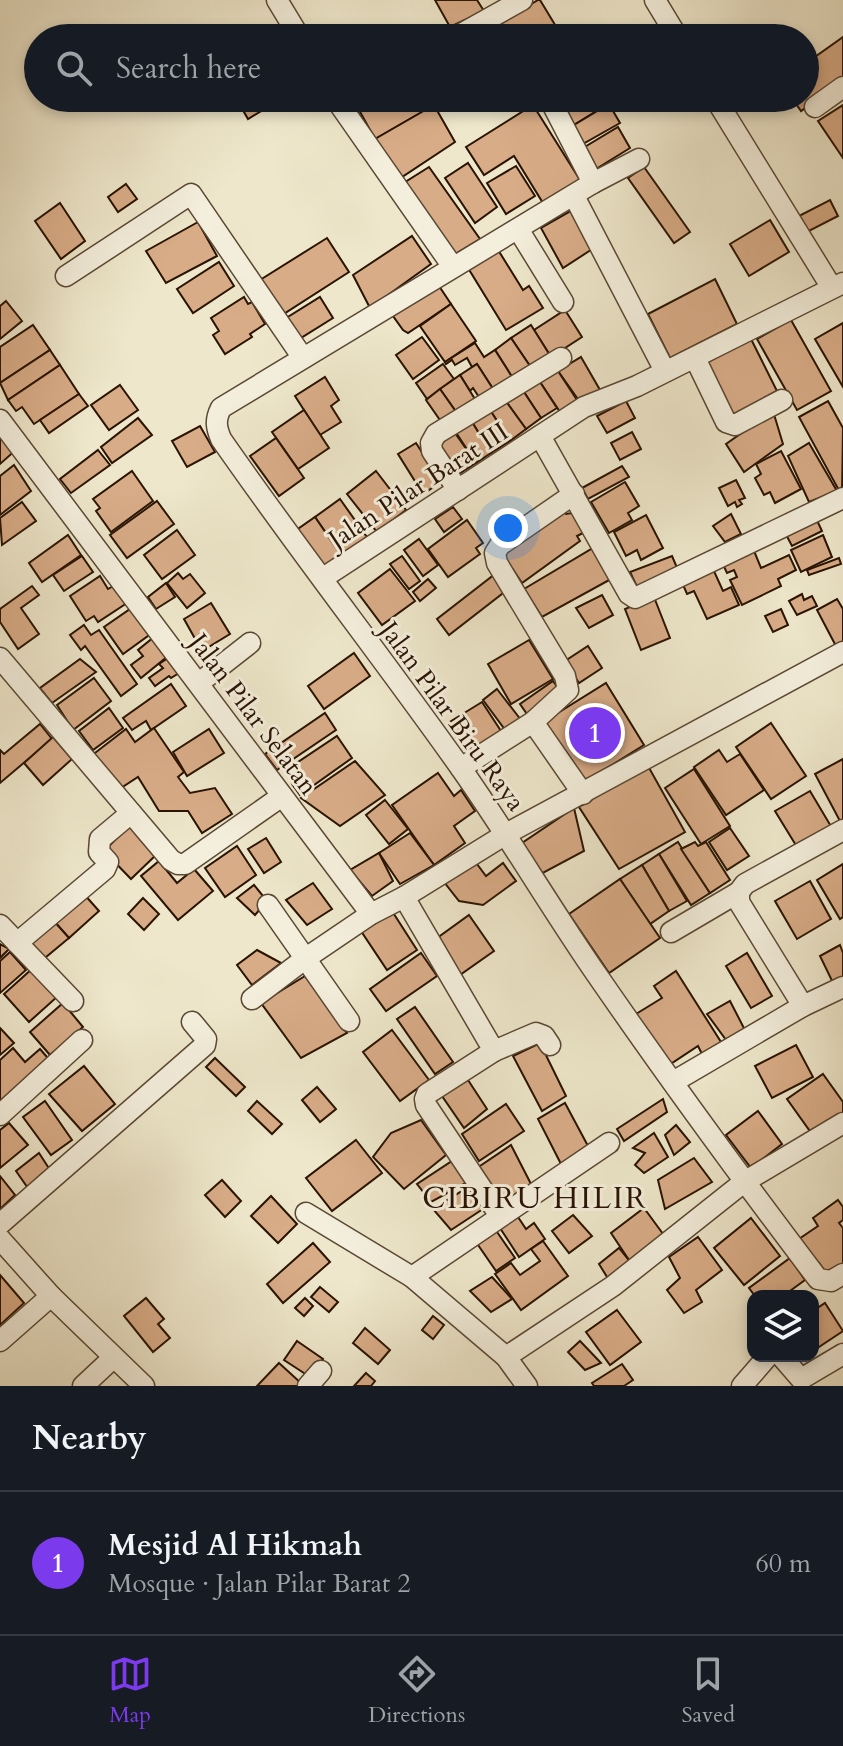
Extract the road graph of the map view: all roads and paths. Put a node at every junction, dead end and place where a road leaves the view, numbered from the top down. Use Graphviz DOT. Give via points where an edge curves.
graph roads {
  1 [pos="277,0"];
  2 [pos="522,0"];
  3 [pos="655,0"];
  4 [pos="292,24"];
  5 [pos="479,24"];
  6 [pos="670,24"];
  7 [pos="843,87"];
  8 [pos="819,104"];
  9 [pos="347,112"];
  10 [pos="556,112"];
  11 [pos="724,112"];
  12 [pos="639,159"];
  13 [pos="593,183"];
  14 [pos="574,196"];
  15 [pos="518,229"];
  16 [pos="453,267"];
  17 [pos="66,276"];
  18 [pos="837,286"];
  19 [pos="563,302"];
  20 [pos="303,358"];
  21 [pos="561,358"];
  22 [pos="695,358"];
  23 [pos="665,371"];
  24 [pos="782,400"];
  25 [pos="0,420"];
  26 [pos="540,436"];
  27 [pos="458,490"];
  28 [pos="574,494"];
  29 [pos="843,498"];
  30 [pos="323,578"];
  31 [pos="250,643"];
  32 [pos="843,652"];
  33 [pos="0,658"];
  34 [pos="199,683"];
  35 [pos="533,722"];
  36 [pos="461,768"];
  37 [pos="583,794"];
  38 [pos="282,796"];
  39 [pos="131,813"];
  40 [pos="843,830"];
  41 [pos="506,834"];
  42 [pos="739,892"];
  43 [pos="404,897"];
  44 [pos="268,905"];
  45 [pos="371,914"];
  46 [pos="0,925"];
  47 [pos="671,932"];
  48 [pos="17,943"];
  49 [pos="306,958"];
  50 [pos="843,987"];
  51 [pos="252,999"];
  52 [pos="73,1001"];
  53 [pos="803,1006"];
  54 [pos="349,1021"];
  55 [pos="192,1022"];
  56 [pos="82,1040"];
  57 [pos="550,1045"];
  58 [pos="494,1051"];
  59 [pos="673,1082"];
  60 [pos="0,1115"];
  61 [pos="843,1123"];
  62 [pos="609,1143"];
  63 [pos="744,1182"];
  64 [pos="306,1213"];
  65 [pos="500,1216"];
  66 [pos="0,1224"];
  67 [pos="0,1239"];
  68 [pos="843,1274"];
  69 [pos="412,1277"];
  70 [pos="51,1296"];
  71 [pos="0,1341"];
  72 [pos="843,1354"];
  73 [pos="506,1357"];
  74 [pos="113,1358"];
  75 [pos="763,1362"];
  76 [pos="786,1362"];
  77 [pos="83,1386"];
  78 [pos="144,1386"];
  79 [pos="527,1386"];
  80 [pos="742,1386"];
  1 -- 4 [label="street"];
  2 -- 5 [label="street"];
  3 -- 6 [label="street"];
  7 -- 8 [label="street"];
  9 -- 16 [label="street"];
  10 -- 13 [label="street"];
  11 -- 18 [label="street"];
  12 -- 13 [label="street, Jalan Pilar Biru Raya"];
  13 -- 14 [label="street, Jalan Pilar Biru Raya"];
  14 -- 15 [label="street, Jalan Pilar Biru Raya"];
  14 -- 23 [label="street"];
  15 -- 16 [label="street, Jalan Pilar Biru Raya"];
  15 -- 19 [label="street"];
  16 -- 20 [label="street, Jalan Pilar Biru Raya"];
  17 -- 20 [label="street" via="191,194"];
  18 -- 22 [label="street, Jalan Pilar Barat III"];
  20 -- 30 [label="street, Jalan Pilar Biru Raya" via="221,408 216,427"];
  21 -- 27 [label="street" via="436,434 432,451"];
  22 -- 23 [label="street, Jalan Pilar Barat III"];
  22 -- 24 [label="street" via="730,425"];
  23 -- 26 [label="street, Jalan Pilar Barat III" via="584,407"];
  25 -- 34 [label="street, Jalan Pilar Selatan"];
  26 -- 27 [label="street, Jalan Pilar Barat III"];
  26 -- 28 [label="street"];
  27 -- 30 [label="street, Jalan Pilar Barat III"];
  28 -- 29 [label="street" via="635,598"];
  28 -- 35 [label="street" via="495,553 568,684 565,695"];
  30 -- 36 [label="street, Jalan Pilar Biru Raya"];
  31 -- 34 [label="street"];
  32 -- 37 [label="street"];
  33 -- 39 [label="street"];
  34 -- 38 [label="street, Jalan Pilar Selatan"];
  35 -- 36 [label="street"];
  35 -- 37 [label="street"];
  36 -- 41 [label="street, Jalan Pilar Biru Raya"];
  37 -- 41 [label="street"];
  38 -- 39 [label="street" via="185,864 171,860"];
  38 -- 45 [label="street, Jalan Pilar Selatan"];
  39 -- 48 [label="street" via="100,839 99,852 108,862 105,869"];
  40 -- 42 [label="street"];
  41 -- 43 [label="street"];
  41 -- 59 [label="street, Jalan Pilar Biru Raya"];
  42 -- 47 [label="street"];
  42 -- 53 [label="street" via="739,902"];
  43 -- 45 [label="street"];
  43 -- 58 [label="street"];
  44 -- 49 [label="street"];
  45 -- 49 [label="street"];
  46 -- 48 [label="street"];
  48 -- 52 [label="street"];
  49 -- 51 [label="street"];
  49 -- 54 [label="street"];
  50 -- 53 [label="street"];
  53 -- 59 [label="street"];
  55 -- 66 [label="street" via="205,1045"];
  56 -- 60 [label="street"];
  57 -- 58 [label="street" via="536,1033"];
  58 -- 65 [label="street" via="425,1099"];
  59 -- 63 [label="street, Jalan Pilar Biru Raya"];
  61 -- 63 [label="street"];
  62 -- 65 [label="street"];
  63 -- 68 [label="street, Jalan Pilar Biru Raya" via="818,1279 831,1281"];
  63 -- 73 [label="street" via="613,1286"];
  64 -- 69 [label="street"];
  65 -- 69 [label="street"];
  67 -- 70 [label="street"];
  69 -- 73 [label="street"];
  70 -- 71 [label="street"];
  70 -- 74 [label="street"];
  72 -- 76 [label="street" via="801,1379"];
  73 -- 79 [label="street"];
  74 -- 77 [label="street"];
  74 -- 78 [label="street"];
  75 -- 80 [label="street"];
}
